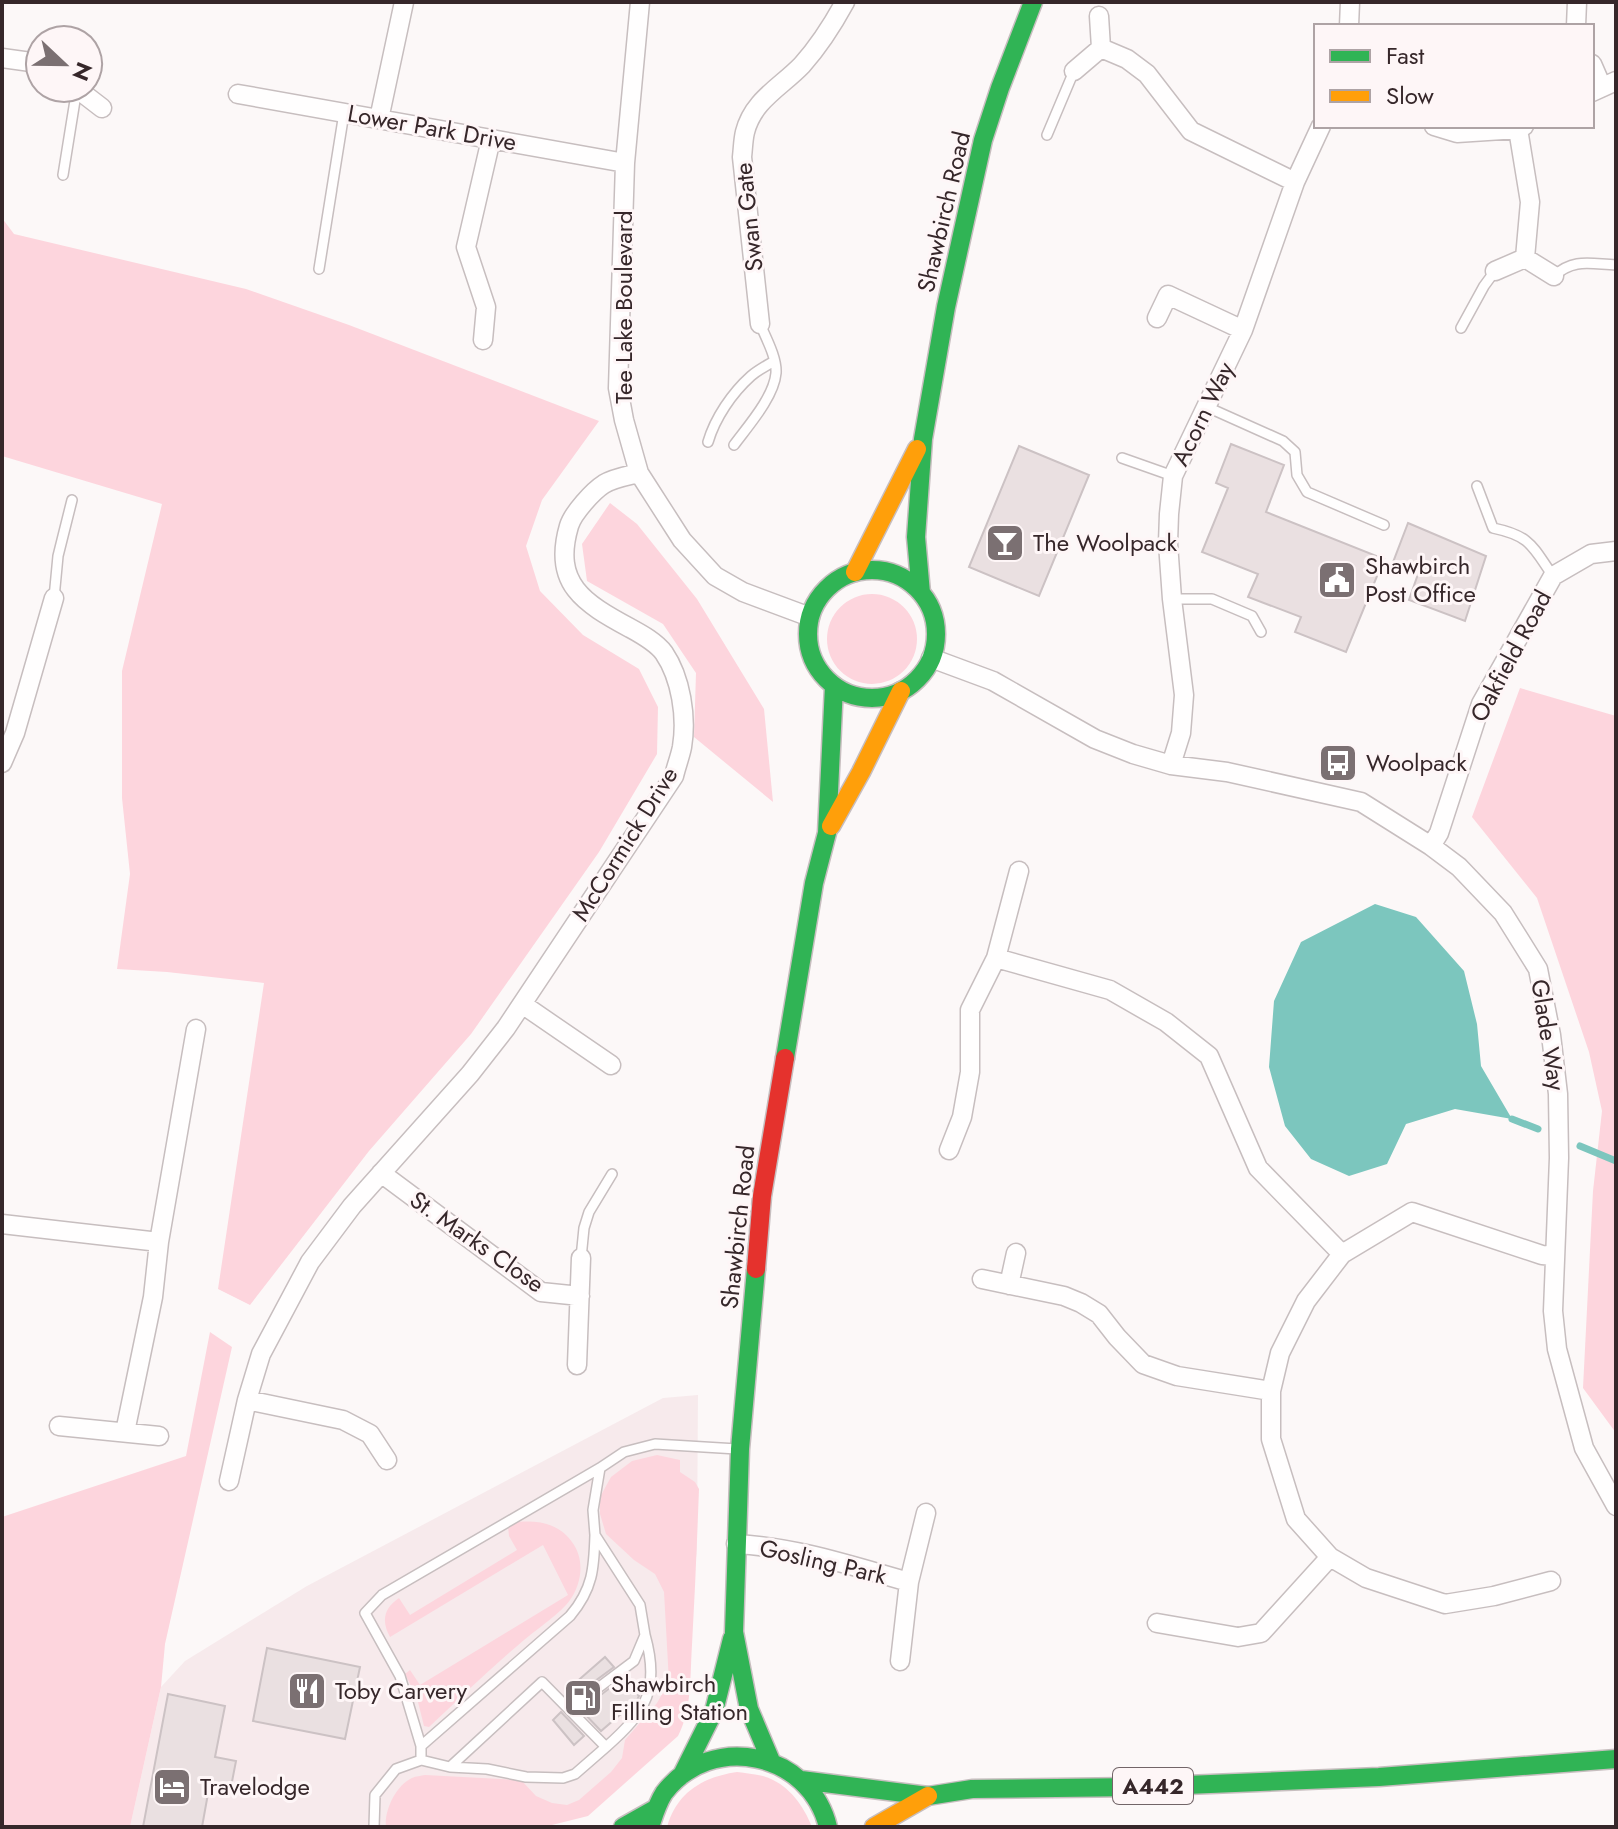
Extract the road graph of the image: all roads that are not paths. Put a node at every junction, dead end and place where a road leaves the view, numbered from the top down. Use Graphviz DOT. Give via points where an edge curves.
graph roads {
  1 [pos="404,2"];
  2 [pos="640,2"];
  3 [pos="845,2"];
  4 [pos="1033,2"];
  5 [pos="1350,2"];
  6 [pos="1577,2"];
  7 [pos="1100,9"];
  8 [pos="1349,24"];
  9 [pos="1576,24"];
  10 [pos="1101,48"];
  11 [pos="2,58"];
  12 [pos="24,61"];
  13 [pos="1594,68"];
  14 [pos="1074,71"];
  15 [pos="1603,86"];
  16 [pos="238,94"];
  17 [pos="74,104"];
  18 [pos="97,104"];
  19 [pos="102,108"];
  20 [pos="344,113"];
  21 [pos="379,119"];
  22 [pos="1320,128"];
  23 [pos="1441,128"];
  24 [pos="1510,128"];
  25 [pos="1521,128"];
  26 [pos="1047,135"];
  27 [pos="491,139"];
  28 [pos="625,163"];
  29 [pos="63,175"];
  30 [pos="1295,182"];
  31 [pos="1525,258"];
  32 [pos="1616,265"];
  33 [pos="319,269"];
  34 [pos="1495,271"];
  35 [pos="1554,276"];
  36 [pos="1157,318"];
  37 [pos="760,324"];
  38 [pos="1461,328"];
  39 [pos="1243,330"];
  40 [pos="483,340"];
  41 [pos="774,361"];
  42 [pos="1207,407"];
  43 [pos="923,439"];
  44 [pos="708,442"];
  45 [pos="734,445"];
  46 [pos="1122,458"];
  47 [pos="639,473"];
  48 [pos="1173,476"];
  49 [pos="1477,486"];
  50 [pos="72,500"];
  51 [pos="1384,525"];
  52 [pos="1616,551"];
  53 [pos="855,572"];
  54 [pos="1553,576"];
  55 [pos="921,593"];
  56 [pos="54,598"];
  57 [pos="1172,599"];
  58 [pos="810,617"];
  59 [pos="1261,632"];
  60 [pos="931,658"];
  61 [pos="834,686"];
  62 [pos="901,691"];
  63 [pos="2,763"];
  64 [pos="1171,765"];
  65 [pos="827,833"];
  66 [pos="1431,846"];
  67 [pos="1019,871"];
  68 [pos="996,958"];
  69 [pos="522,1004"];
  70 [pos="196,1029"];
  71 [pos="611,1065"];
  72 [pos="949,1150"];
  73 [pos="381,1173"];
  74 [pos="612,1174"];
  75 [pos="2,1224"];
  76 [pos="159,1242"];
  77 [pos="1016,1253"];
  78 [pos="1342,1254"];
  79 [pos="1554,1256"];
  80 [pos="581,1258"];
  81 [pos="982,1279"];
  82 [pos="1009,1285"];
  83 [pos="580,1296"];
  84 [pos="577,1365"];
  85 [pos="1271,1391"];
  86 [pos="247,1400"];
  87 [pos="59,1426"];
  88 [pos="125,1432"];
  89 [pos="159,1436"];
  90 [pos="740,1449"];
  91 [pos="387,1460"];
  92 [pos="600,1468"];
  93 [pos="229,1481"];
  94 [pos="1616,1506"];
  95 [pos="926,1513"];
  96 [pos="595,1535"];
  97 [pos="736,1544"];
  98 [pos="1330,1557"];
  99 [pos="1551,1581"];
  100 [pos="909,1582"];
  101 [pos="1157,1623"];
  102 [pos="734,1632"];
  103 [pos="645,1635"];
  104 [pos="900,1661"];
  105 [pos="570,1709"];
  106 [pos="421,1746"];
  107 [pos="606,1747"];
  108 [pos="1616,1759"];
  109 [pos="421,1760"];
  110 [pos="771,1761"];
  111 [pos="450,1767"];
  112 [pos="682,1775"];
  113 [pos="801,1780"];
  114 [pos="928,1796"];
  115 [pos="653,1818"];
  116 [pos="374,1827"];
  117 [pos="623,1827"];
  118 [pos="828,1827"];
  119 [pos="874,1827"];
  1 -- 21 [label="street"];
  2 -- 28 [label="street, Tee Lake Boulevard"];
  3 -- 37 [label="street, Swan Gate" via="801,65 764,97 745,132 742,157"];
  4 -- 43 [label="main road, Shawbirch Road" via="983,140"];
  5 -- 8 [label="street"];
  6 -- 9 [label="street"];
  7 -- 10 [label="street"];
  10 -- 14 [label="street"];
  10 -- 30 [label="street" via="1147,74 1191,131"];
  11 -- 12 [label="street"];
  13 -- 15 [label="street"];
  14 -- 26 [label="lane"];
  16 -- 20 [label="street, Lower Park Drive"];
  17 -- 29 [label="lane"];
  18 -- 19 [label="street"];
  20 -- 21 [label="street, Lower Park Drive"];
  20 -- 33 [label="lane"];
  21 -- 27 [label="street, Lower Park Drive"];
  22 -- 30 [label="street, Acorn Way"];
  23 -- 24 [label="street" via="1457,133"];
  25 -- 31 [label="street" via="1530,202"];
  27 -- 28 [label="street, Lower Park Drive"];
  27 -- 40 [label="street" via="466,247 486,307"];
  28 -- 47 [label="street, Tee Lake Boulevard" via="618,388"];
  30 -- 39 [label="street, Acorn Way"];
  31 -- 34 [label="street"];
  31 -- 35 [label="street"];
  32 -- 35 [label="lane" via="1578,263"];
  34 -- 38 [label="lane"];
  36 -- 39 [label="street" via="1168,295"];
  37 -- 41 [label="lane"];
  39 -- 42 [label="street, Acorn Way"];
  41 -- 44 [label="lane" via="751,376 726,406"];
  41 -- 45 [label="lane" via="766,400"];
  42 -- 48 [label="street, Acorn Way"];
  42 -- 51 [label="lane" via="1283,441 1295,452 1297,475 1307,492"];
  43 -- 53 [label="main road, Shawbirch Road"];
  43 -- 55 [label="main road, Shawbirch Road" via="916,537"];
  46 -- 48 [label="lane"];
  47 -- 58 [label="street, Tee Lake Boulevard" via="682,540 715,576"];
  47 -- 69 [label="street, McCormick Drive" via="602,485 572,516 564,545 567,572 580,597 663,651 681,697 682,746 666,789"];
  48 -- 57 [label="street, Acorn Way" via="1168,543"];
  49 -- 54 [label="lane" via="1493,528 1528,541"];
  50 -- 56 [label="lane"];
  52 -- 54 [label="street, Oakfield Road" via="1591,554"];
  53 -- 55 [label="main road" via="891,573"];
  53 -- 58 [label="main road" via="827,589"];
  54 -- 66 [label="street, Oakfield Road" via="1481,704"];
  55 -- 60 [label="main road" via="935,624"];
  56 -- 63 [label="street"];
  57 -- 59 [label="lane" via="1212,599 1252,616"];
  57 -- 64 [label="street, Acorn Way" via="1184,695"];
  58 -- 61 [label="main road" via="809,648"];
  60 -- 62 [label="main road"];
  60 -- 64 [label="street, Glade Way" via="993,681 1095,739"];
  61 -- 62 [label="main road" via="867,698"];
  61 -- 65 [label="main road, Shawbirch Road"];
  62 -- 65 [label="main road, Shawbirch Road"];
  64 -- 66 [label="street, Glade Way" via="1361,802"];
  65 -- 90 [label="main road, Shawbirch Road" via="762,1196"];
  66 -- 79 [label="street, Glade Way" via="1503,913 1538,969 1558,1094"];
  67 -- 68 [label="street"];
  68 -- 72 [label="street" via="970,1010 970,1072"];
  68 -- 78 [label="street" via="1110,990 1166,1022 1209,1056 1258,1168"];
  69 -- 71 [label="street"];
  69 -- 73 [label="street, McCormick Drive" via="470,1074"];
  70 -- 76 [label="street"];
  73 -- 83 [label="street, St. Marks Close" via="541,1292"];
  73 -- 86 [label="street, McCormick Drive" via="310,1262 261,1354"];
  74 -- 80 [label="lane" via="589,1212"];
  75 -- 76 [label="street"];
  76 -- 88 [label="street"];
  77 -- 82 [label="street"];
  78 -- 79 [label="street" via="1412,1212"];
  78 -- 85 [label="street" via="1306,1301 1280,1353"];
  79 -- 94 [label="street, Glade Way" via="1557,1349 1584,1448"];
  80 -- 83 [label="street, St. Marks Close"];
  81 -- 82 [label="street"];
  82 -- 85 [label="street" via="1064,1296 1090,1308 1143,1364 1177,1376"];
  83 -- 84 [label="street, St. Marks Close"];
  85 -- 98 [label="street" via="1271,1439 1296,1519"];
  86 -- 91 [label="street" via="343,1420 370,1434"];
  86 -- 93 [label="street, McCormick Drive"];
  87 -- 88 [label="street"];
  88 -- 89 [label="street"];
  90 -- 92 [label="lane" via="655,1444 624,1452"];
  90 -- 97 [label="main road, Shawbirch Road"];
  92 -- 96 [label="lane"];
  92 -- 106 [label="lane" via="382,1595 365,1613 400,1676"];
  95 -- 100 [label="street, Gosling Park"];
  96 -- 103 [label="lane" via="640,1605"];
  96 -- 106 [label="lane" via="594,1571 581,1604"];
  97 -- 100 [label="street, Gosling Park" via="795,1550"];
  97 -- 102 [label="main road, Shawbirch Road"];
  98 -- 99 [label="street" via="1366,1578 1445,1604"];
  98 -- 101 [label="street" via="1261,1633 1238,1637"];
  100 -- 104 [label="street, Gosling Park"];
  102 -- 110 [label="main road, Shawbirch Road" via="749,1709"];
  102 -- 112 [label="main road, Shawbirch Road" via="714,1711"];
  103 -- 105 [label="lane" via="634,1661"];
  103 -- 107 [label="lane" via="652,1672 649,1692 632,1721"];
  105 -- 107 [label="lane"];
  105 -- 111 [label="lane" via="542,1682"];
  106 -- 109 [label="lane"];
  107 -- 111 [label="lane" via="563,1778"];
  108 -- 114 [label="main road, A442" via="1379,1777 972,1789"];
  109 -- 111 [label="lane"];
  109 -- 116 [label="lane" via="396,1769 375,1795"];
  110 -- 112 [label="main road, A442" via="724,1757"];
  110 -- 113 [label="main road, A442"];
  112 -- 115 [label="main road, A442" via="667,1789"];
  113 -- 114 [label="main road, A442"];
  113 -- 118 [label="main road, A442" via="817,1798"];
  114 -- 119 [label="main road, A442"];
  115 -- 117 [label="main road"];
}
